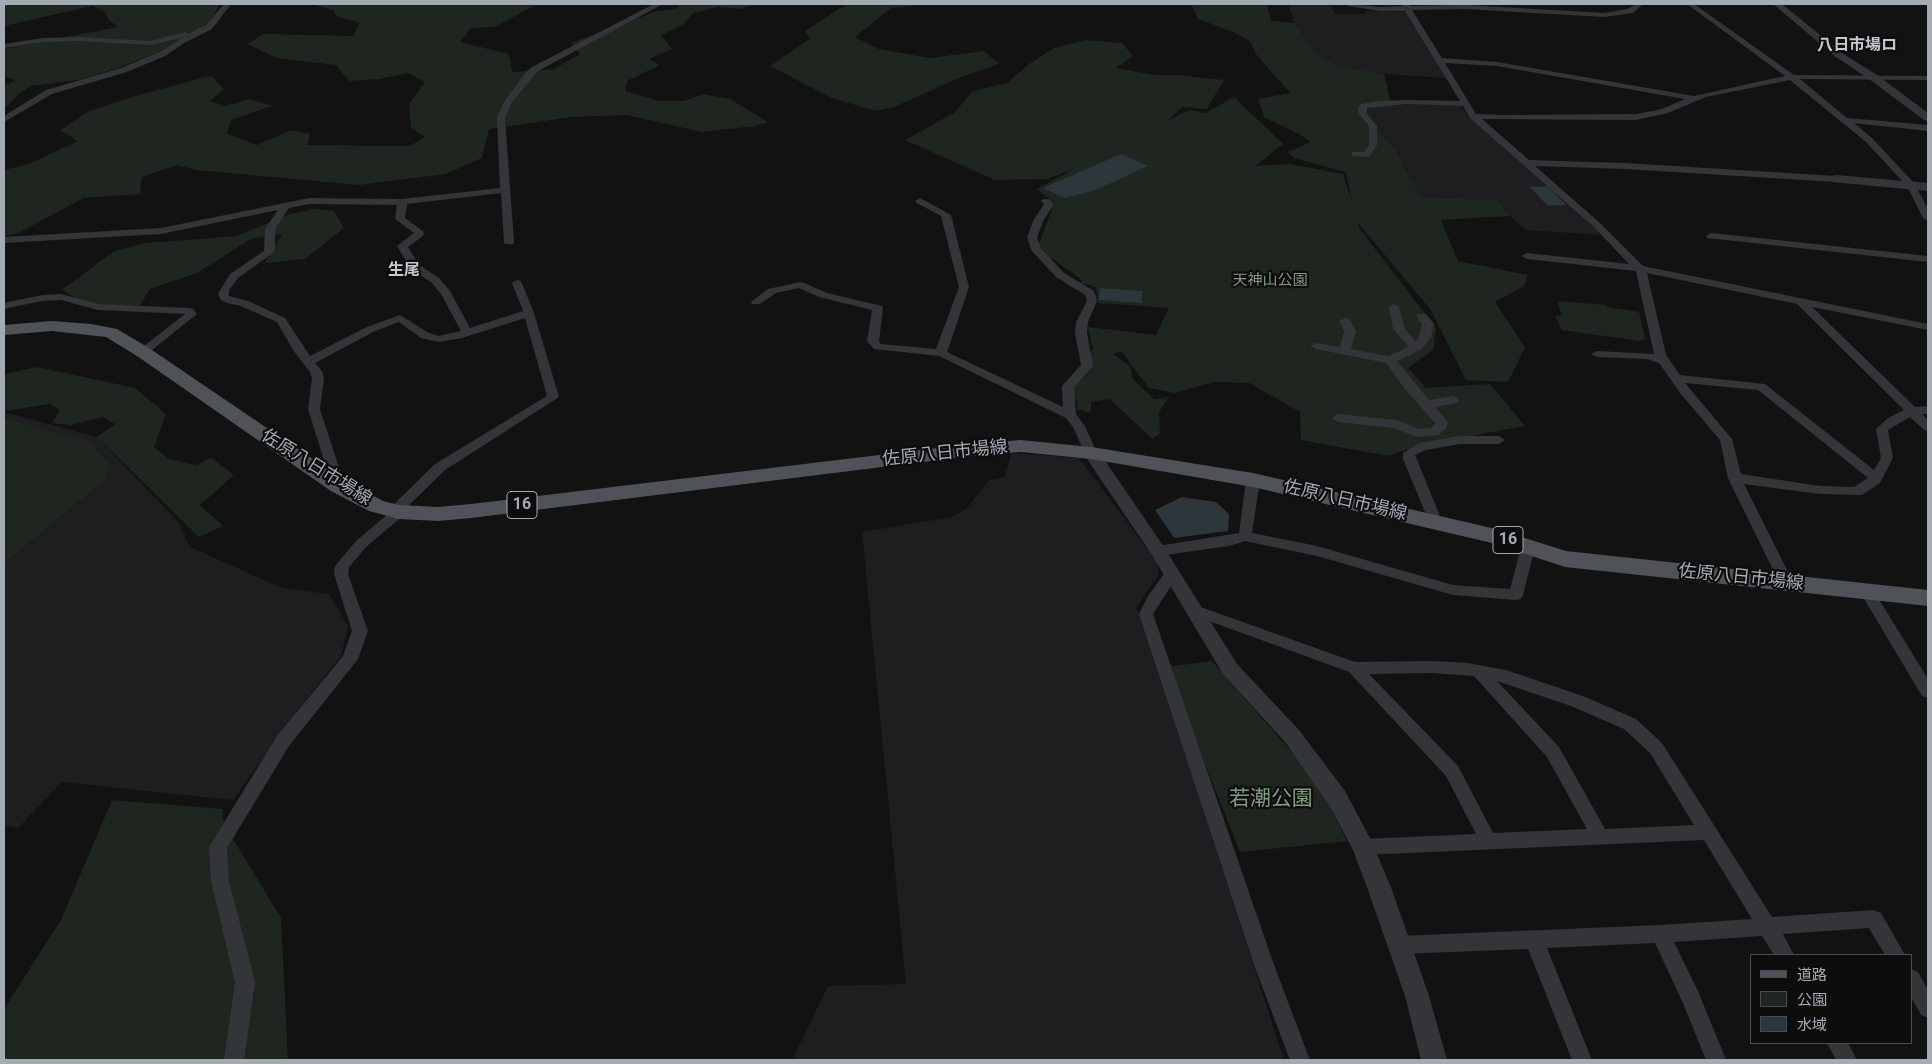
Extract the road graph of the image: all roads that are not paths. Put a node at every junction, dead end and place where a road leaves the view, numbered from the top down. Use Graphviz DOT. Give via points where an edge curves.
graph roads {
  1 [pos="227,4"];
  2 [pos="659,4"];
  3 [pos="1349,4"];
  4 [pos="1640,4"];
  5 [pos="1690,4"];
  6 [pos="1777,4"];
  7 [pos="1407,7"];
  8 [pos="210,27"];
  9 [pos="4,46"];
  10 [pos="1439,60"];
  11 [pos="1873,76"];
  12 [pos="1792,77"];
  13 [pos="1928,78"];
  14 [pos="1695,98"];
  15 [pos="1465,104"];
  16 [pos="1473,116"];
  17 [pos="1928,118"];
  18 [pos="4,120"];
  19 [pos="1846,120"];
  20 [pos="1928,128"];
  21 [pos="1355,154"];
  22 [pos="1527,163"];
  23 [pos="1836,179"];
  24 [pos="1911,185"];
  25 [pos="1928,187"];
  26 [pos="505,190"];
  27 [pos="920,201"];
  28 [pos="1046,201"];
  29 [pos="402,202"];
  30 [pos="285,205"];
  31 [pos="1928,218"];
  32 [pos="1711,236"];
  33 [pos="4,240"];
  34 [pos="509,242"];
  35 [pos="1527,256"];
  36 [pos="1928,259"];
  37 [pos="1642,270"];
  38 [pos="517,283"];
  39 [pos="1798,299"];
  40 [pos="756,302"];
  41 [pos="4,306"];
  42 [pos="1394,307"];
  43 [pos="529,313"];
  44 [pos="1422,316"];
  45 [pos="1346,321"];
  46 [pos="1928,327"];
  47 [pos="4,330"];
  48 [pos="467,333"];
  49 [pos="1316,346"];
  50 [pos="1417,348"];
  51 [pos="1345,351"];
  52 [pos="143,352"];
  53 [pos="941,353"];
  54 [pos="1597,354"];
  55 [pos="1390,360"];
  56 [pos="1664,360"];
  57 [pos="308,362"];
  58 [pos="1676,378"];
  59 [pos="1453,400"];
  60 [pos="1427,404"];
  61 [pos="1928,410"];
  62 [pos="1912,411"];
  63 [pos="1070,415"];
  64 [pos="1338,418"];
  65 [pos="1442,425"];
  66 [pos="1928,427"];
  67 [pos="1460,440"];
  68 [pos="1499,440"];
  69 [pos="1091,453"];
  70 [pos="1735,478"];
  71 [pos="1876,478"];
  72 [pos="1253,480"];
  73 [pos="338,486"];
  74 [pos="397,511"];
  75 [pos="1435,522"];
  76 [pos="1245,536"];
  77 [pos="1528,547"];
  78 [pos="1158,551"];
  79 [pos="1171,575"];
  80 [pos="1786,582"];
  81 [pos="1867,592"];
  82 [pos="1928,598"];
  83 [pos="1195,610"];
  84 [pos="1354,668"];
  85 [pos="1480,672"];
  86 [pos="1928,692"];
  87 [pos="1708,832"];
  88 [pos="1600,837"];
  89 [pos="1488,841"];
  90 [pos="1363,847"];
  91 [pos="1767,927"];
  92 [pos="1660,934"];
  93 [pos="1534,940"];
  94 [pos="1400,946"];
  95 [pos="1784,954"];
  96 [pos="1895,954"];
  97 [pos="1912,982"];
  98 [pos="1928,1008"];
  99 [pos="1838,1044"];
  100 [pos="234,1060"];
  101 [pos="1300,1060"];
  102 [pos="1434,1060"];
  103 [pos="1582,1060"];
  104 [pos="1716,1060"];
  105 [pos="1847,1060"];
  1 -- 8 [label="street"];
  2 -- 26 [label="street" via="529,74 508,102 501,118"];
  3 -- 7 [label="street" via="1380,9"];
  4 -- 7 [label="street" via="1630,11 1604,16 1465,7"];
  5 -- 12 [label="street"];
  6 -- 11 [label="street" via="1839,55"];
  7 -- 10 [label="street"];
  8 -- 9 [label="street" via="152,43 77,39"];
  8 -- 18 [label="street" via="134,66 49,92"];
  10 -- 14 [label="street" via="1497,64"];
  10 -- 15 [label="street"];
  11 -- 12 [label="street"];
  11 -- 13 [label="street"];
  11 -- 17 [label="street"];
  12 -- 14 [label="street"];
  12 -- 19 [label="street"];
  14 -- 16 [label="street" via="1665,111 1636,117"];
  15 -- 16 [label="street"];
  15 -- 21 [label="street" via="1407,102 1364,106 1363,114 1373,126 1373,145 1366,155"];
  16 -- 22 [label="street"];
  19 -- 20 [label="street"];
  19 -- 24 [label="street"];
  22 -- 23 [label="street"];
  22 -- 37 [label="street" via="1597,224"];
  23 -- 24 [label="street"];
  24 -- 25 [label="street"];
  24 -- 31 [label="street"];
  26 -- 29 [label="street"];
  26 -- 34 [label="street"];
  27 -- 53 [label="street" via="946,215 964,287"];
  28 -- 63 [label="street" via="1049,204 1032,238 1036,249 1060,275 1090,293 1092,302 1080,333 1087,366 1068,386"];
  29 -- 30 [label="street" via="309,201"];
  29 -- 48 [label="street" via="400,219 420,234 402,246 415,267 435,280 446,293"];
  30 -- 33 [label="street" via="161,231"];
  30 -- 57 [label="street" via="270,229 268,254 234,276 223,294 231,301 244,303 281,320"];
  32 -- 36 [label="street"];
  35 -- 37 [label="street"];
  37 -- 39 [label="street"];
  37 -- 56 [label="street" via="1660,355"];
  38 -- 43 [label="street"];
  39 -- 46 [label="street"];
  39 -- 62 [label="street"];
  40 -- 53 [label="street" via="772,291 800,285 823,295 878,308 873,341 878,347"];
  41 -- 52 [label="street" via="60,297 98,307 189,311 192,314"];
  42 -- 50 [label="street" via="1399,329"];
  43 -- 48 [label="street"];
  43 -- 74 [label="street" via="553,397 440,467"];
  44 -- 50 [label="street" via="1428,324"];
  45 -- 51 [label="street" via="1350,331"];
  47 -- 52 [label="main road, 佐原八日市場線 / 16" via="37,326 91,328 111,333"];
  48 -- 57 [label="street" via="432,338 400,318 371,329"];
  49 -- 51 [label="street"];
  50 -- 55 [label="street"];
  51 -- 55 [label="street"];
  52 -- 73 [label="main road, 佐原八日市場線 / 16"];
  53 -- 63 [label="street"];
  54 -- 56 [label="street"];
  55 -- 60 [label="street"];
  56 -- 58 [label="street"];
  57 -- 73 [label="street" via="318,378 314,409"];
  58 -- 70 [label="street" via="1726,439"];
  58 -- 71 [label="street" via="1761,387"];
  59 -- 60 [label="street"];
  60 -- 65 [label="street"];
  61 -- 62 [label="street"];
  62 -- 66 [label="street"];
  62 -- 71 [label="street" via="1882,429 1887,458"];
  63 -- 69 [label="street" via="1079,426"];
  64 -- 65 [label="street" via="1396,424 1416,433 1434,432"];
  65 -- 67 [label="street"];
  67 -- 68 [label="street"];
  67 -- 75 [label="street" via="1423,446 1409,453"];
  69 -- 72 [label="main road, 佐原八日市場線 / 16"];
  69 -- 74 [label="main road, 佐原八日市場線 / 16" via="1021,446 991,448 471,511 438,514"];
  69 -- 78 [label="street"];
  70 -- 71 [label="street" via="1856,492"];
  70 -- 80 [label="street"];
  72 -- 75 [label="main road, 佐原八日市場線 / 16"];
  72 -- 76 [label="street"];
  73 -- 74 [label="main road, 佐原八日市場線 / 16" via="376,506"];
  74 -- 100 [label="street" via="342,566 341,574 360,630 350,659 283,741 218,847 220,881 245,982"];
  75 -- 77 [label="main road, 佐原八日市場線 / 16"];
  76 -- 77 [label="street" via="1317,551 1453,590 1516,595"];
  76 -- 78 [label="street"];
  77 -- 80 [label="main road, 佐原八日市場線 / 16" via="1565,559"];
  78 -- 79 [label="street"];
  79 -- 83 [label="street"];
  79 -- 101 [label="street" via="1146,614 1264,965"];
  80 -- 81 [label="main road, 佐原八日市場線 / 16"];
  81 -- 82 [label="main road, 佐原八日市場線 / 16"];
  81 -- 86 [label="street"];
  83 -- 84 [label="street"];
  83 -- 90 [label="street" via="1230,669 1292,736 1337,798"];
  84 -- 85 [label="street" via="1432,667"];
  84 -- 89 [label="street" via="1452,771"];
  85 -- 87 [label="street" via="1506,676 1630,724 1653,744"];
  85 -- 88 [label="street" via="1553,752"];
  87 -- 88 [label="street"];
  87 -- 91 [label="street"];
  88 -- 89 [label="street"];
  89 -- 90 [label="street"];
  90 -- 94 [label="street"];
  91 -- 92 [label="street"];
  91 -- 95 [label="street"];
  91 -- 96 [label="street" via="1874,919"];
  92 -- 93 [label="street"];
  92 -- 104 [label="street"];
  93 -- 94 [label="street"];
  93 -- 103 [label="street"];
  94 -- 102 [label="street"];
  97 -- 98 [label="street"];
  99 -- 105 [label="street"];
}
